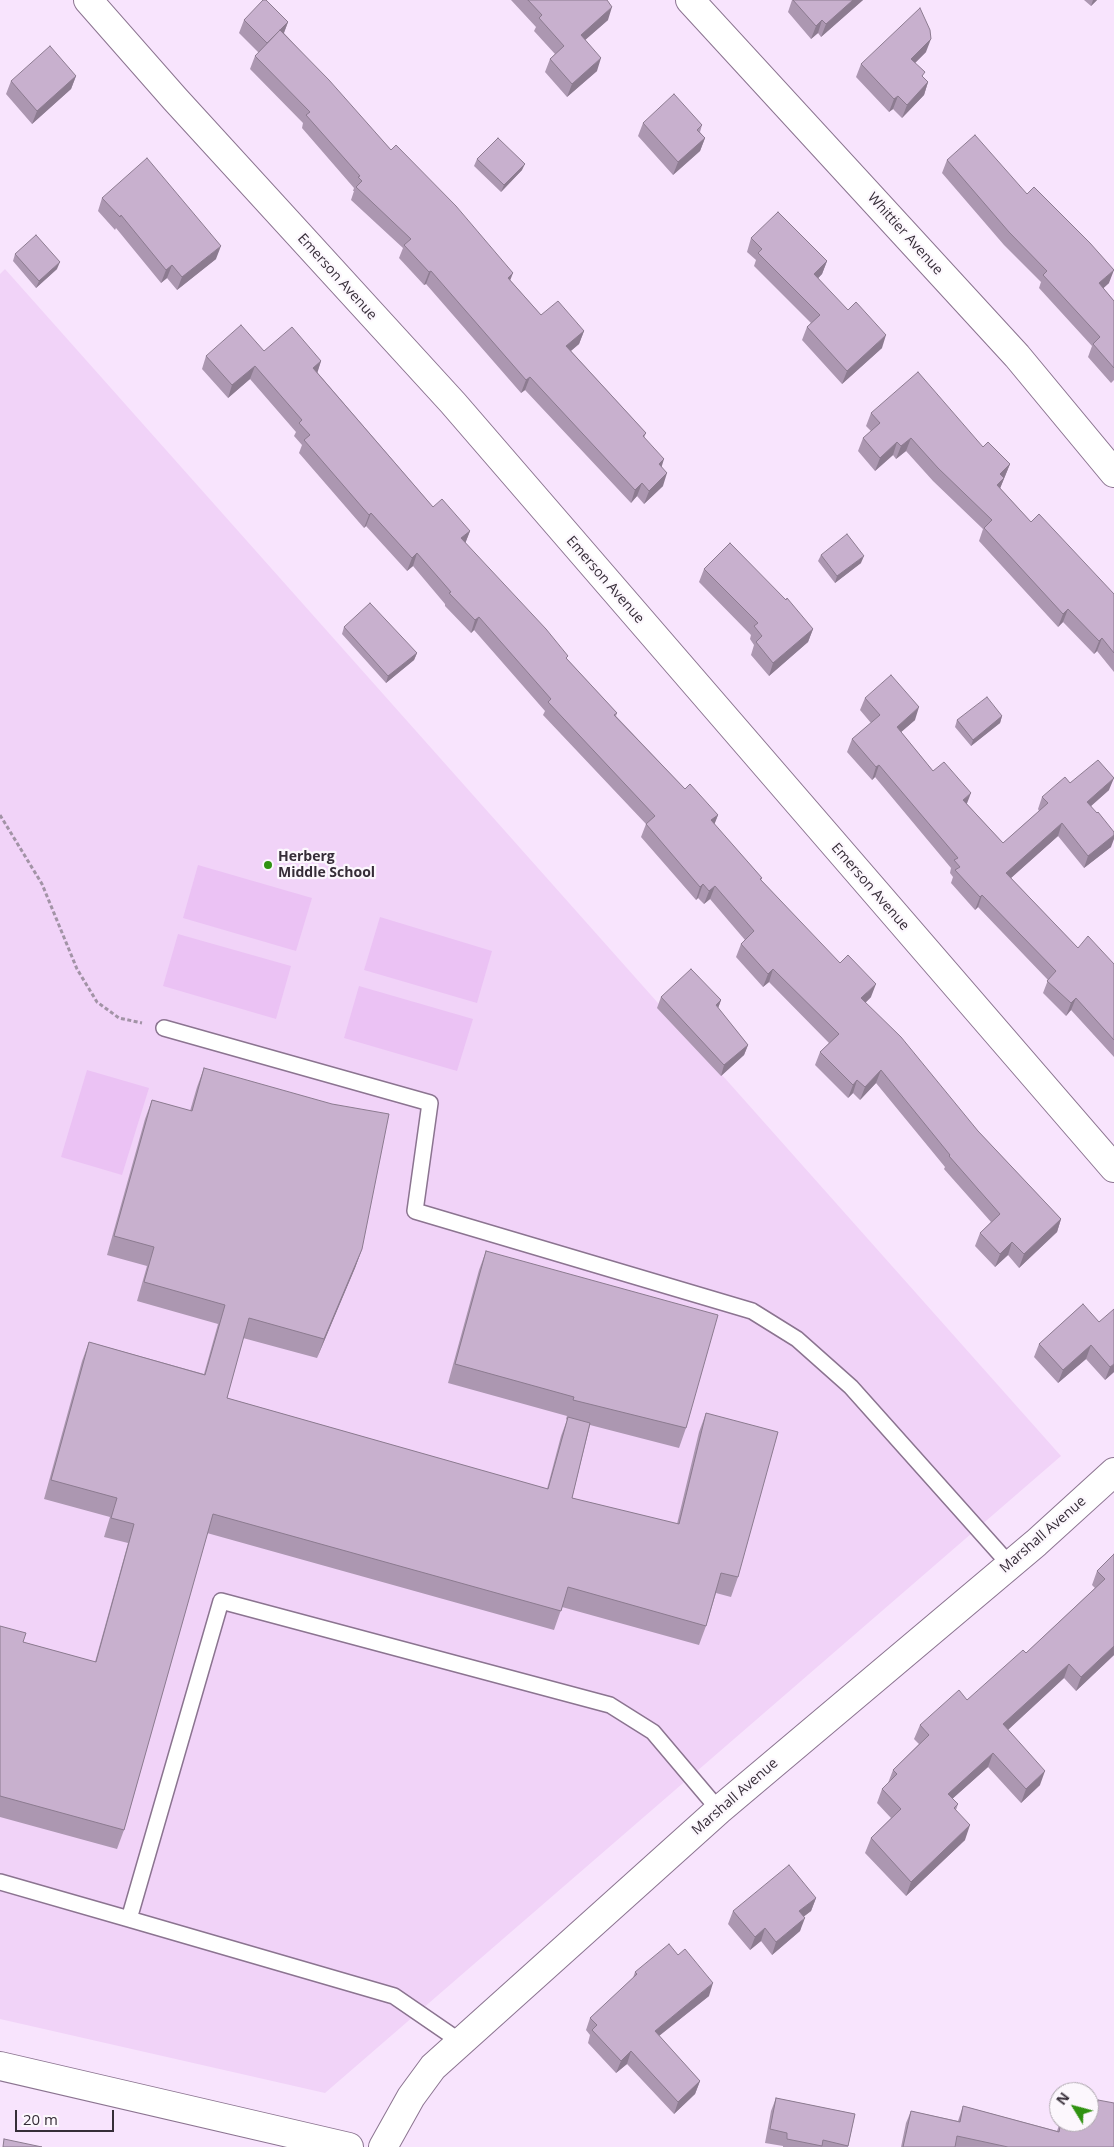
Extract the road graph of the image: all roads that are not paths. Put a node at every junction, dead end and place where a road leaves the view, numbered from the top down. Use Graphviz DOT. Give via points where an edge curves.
graph roads {
  1 [pos="88,0"];
  2 [pos="690,0"];
  3 [pos="1114,472"];
  4 [pos="164,1028"];
  5 [pos="1114,1168"];
  6 [pos="1114,1472"];
  7 [pos="1010,1565"];
  8 [pos="719,1810"];
  9 [pos="0,1882"];
  10 [pos="129,1919"];
  11 [pos="461,2042"];
  12 [pos="0,2066"];
  13 [pos="349,2147"];
  14 [pos="383,2147"];
  1 -- 5 [label="street, Emerson Avenue" via="453,403"];
  2 -- 3 [label="street, Whittier Avenue" via="1016,356"];
  4 -- 7 [label="lane" via="430,1103 415,1211 752,1311 797,1339 851,1387"];
  6 -- 7 [label="street, Marshall Avenue"];
  7 -- 8 [label="street, Marshall Avenue"];
  8 -- 10 [label="lane" via="653,1732 610,1705 222,1601"];
  8 -- 11 [label="street, Marshall Avenue"];
  9 -- 10 [label="lane"];
  10 -- 11 [label="lane" via="394,1996"];
  11 -- 14 [label="street, Marshall Avenue" via="433,2067 416,2089"];
  12 -- 13 [label="street"];
}
